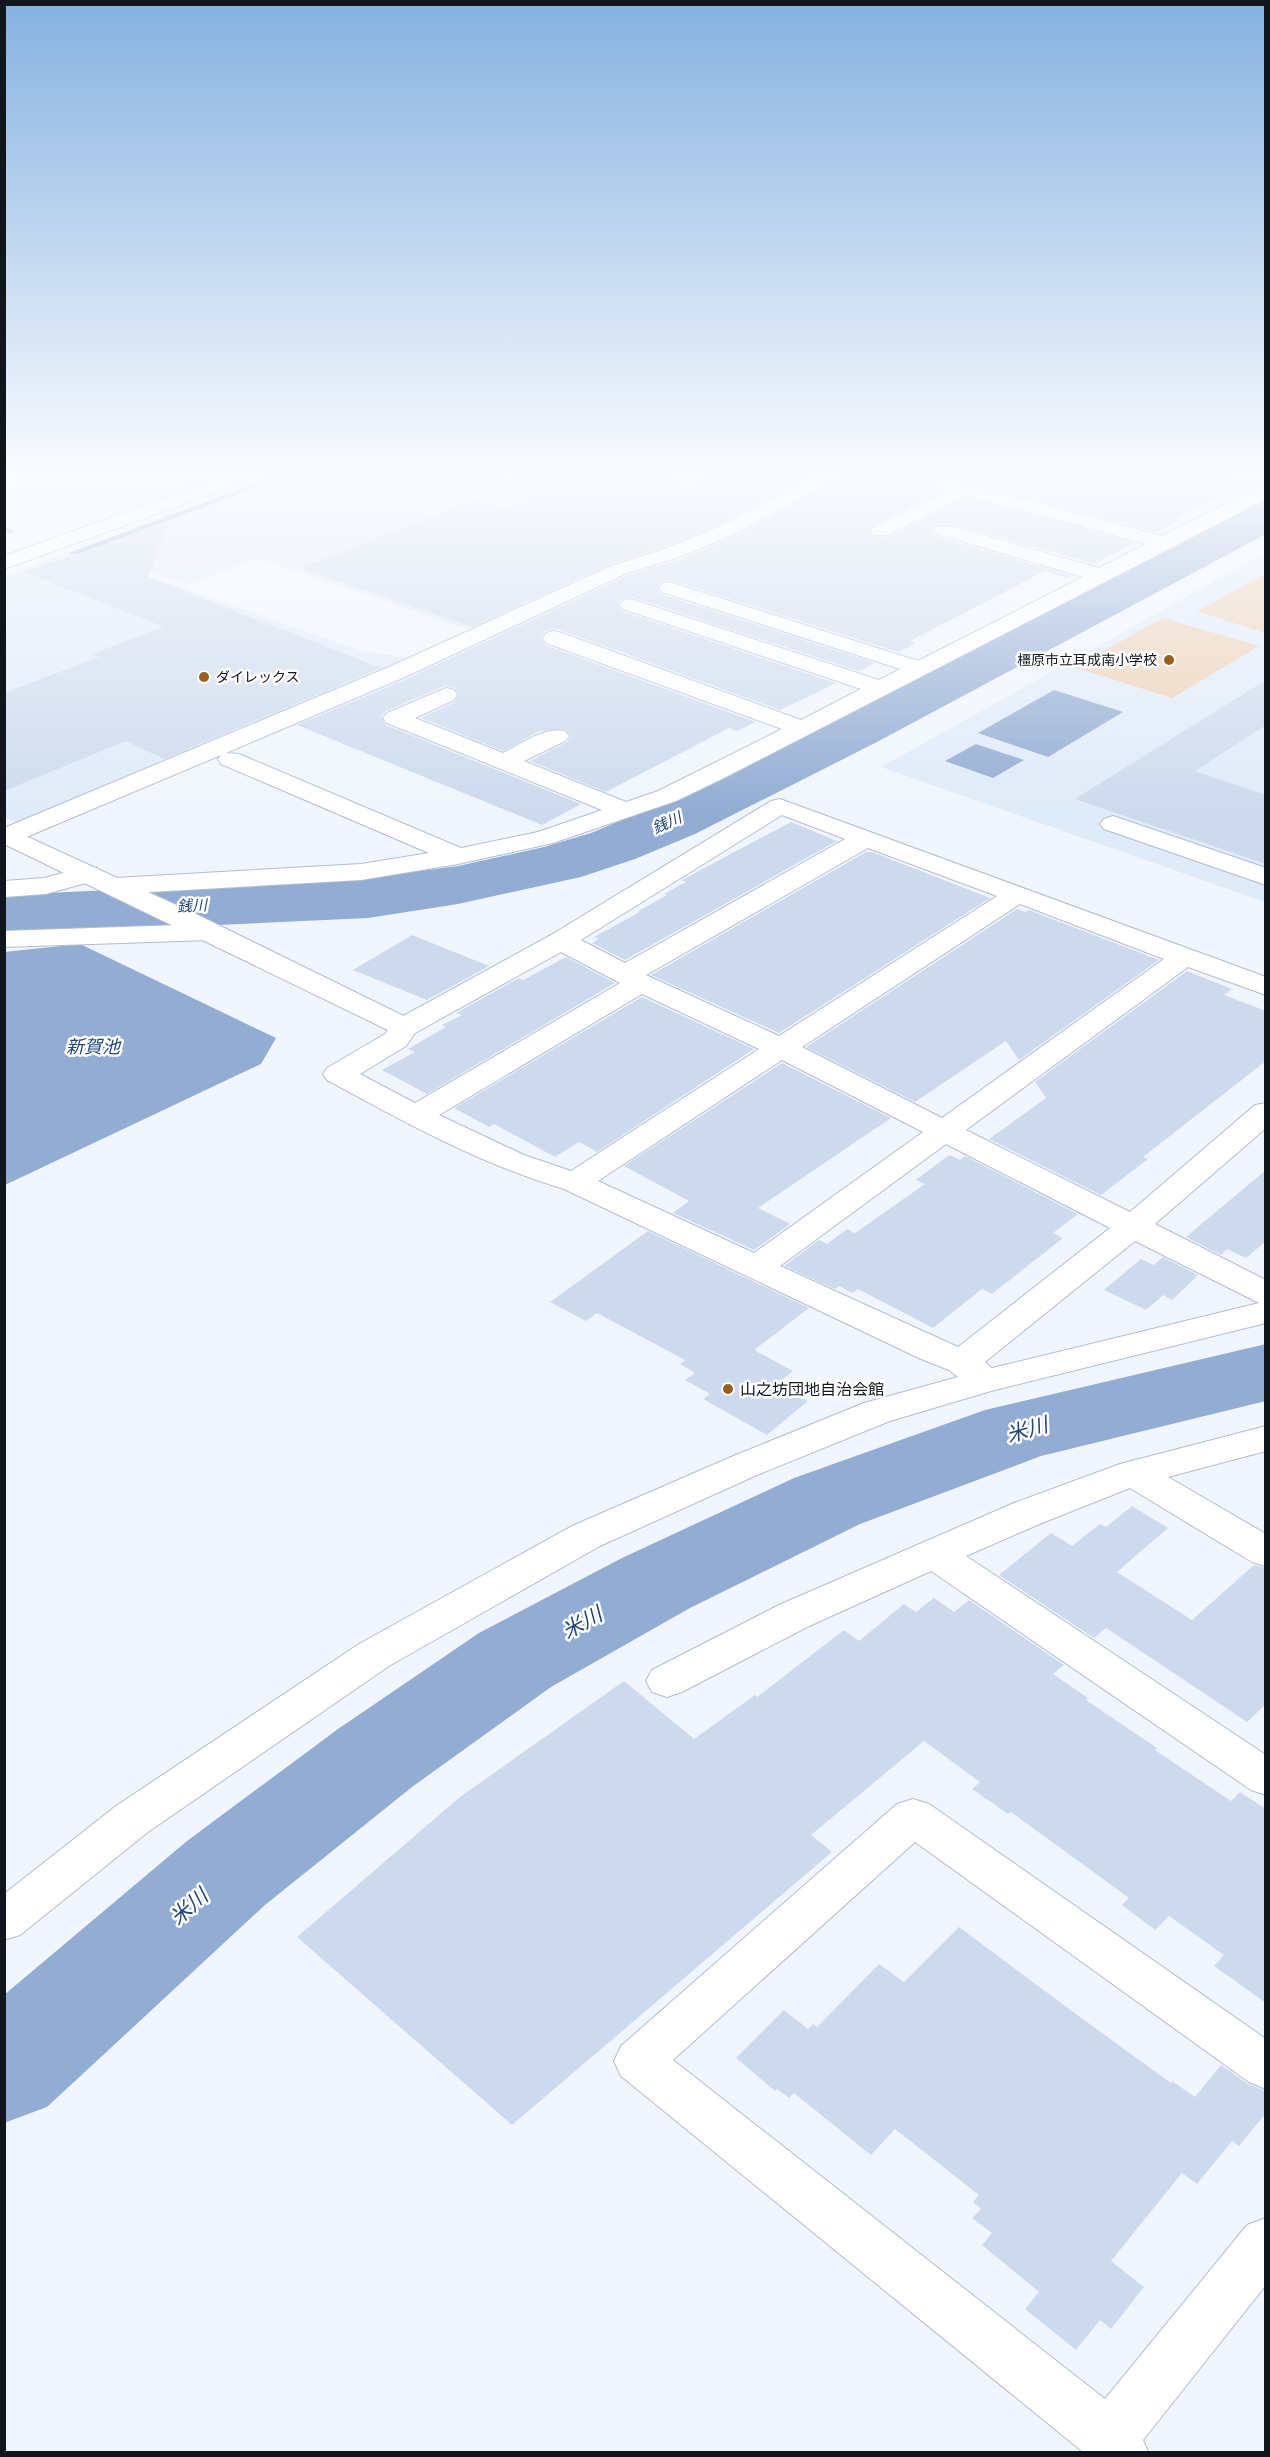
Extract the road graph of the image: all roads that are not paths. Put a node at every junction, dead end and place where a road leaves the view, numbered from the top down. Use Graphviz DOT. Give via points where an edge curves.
graph roads {
  1 [pos="588,584"];
  2 [pos="1083,584"];
  3 [pos="669,588"];
  4 [pos="630,605"];
  5 [pos="554,638"];
  6 [pos="918,669"];
  7 [pos="880,688"];
  8 [pos="446,695"];
  9 [pos="801,728"];
  10 [pos="557,736"];
  11 [pos="230,759"];
  12 [pos="504,762"];
  13 [pos="627,811"];
  14 [pos="1113,824"];
  15 [pos="6,835"];
  16 [pos="866,838"];
  17 [pos="458,856"];
  18 [pos="88,874"];
  19 [pos="1266,877"];
  20 [pos="121,888"];
  21 [pos="4,889"];
  22 [pos="1016,895"];
  23 [pos="199,926"];
  24 [pos="4,939"];
  25 [pos="561,941"];
  26 [pos="1184,957"];
  27 [pos="634,978"];
  28 [pos="1266,987"];
  29 [pos="404,1027"];
  30 [pos="779,1047"];
  31 [pos="1266,1112"];
  32 [pos="417,1115"];
  33 [pos="945,1131"];
  34 [pos="575,1182"];
  35 [pos="1132,1227"];
  36 [pos="757,1267"];
  37 [pos="1266,1294"];
  38 [pos="1266,1312"];
  39 [pos="974,1371"];
  40 [pos="1266,1438"];
  41 [pos="1133,1473"];
  42 [pos="1266,1552"];
  43 [pos="934,1554"];
  44 [pos="668,1682"];
  45 [pos="1266,1778"];
  46 [pos="4,1921"];
  47 [pos="1266,2067"];
  48 [pos="1266,2243"];
  49 [pos="1114,2445"];
  1 -- 15 [label="street" via="397,672"];
  2 -- 6 [label="street"];
  3 -- 6 [label="street"];
  4 -- 7 [label="street"];
  5 -- 9 [label="street"];
  6 -- 7 [label="street"];
  7 -- 9 [label="street"];
  8 -- 12 [label="street" via="395,718"];
  9 -- 13 [label="street" via="667,796"];
  10 -- 12 [label="street"];
  11 -- 17 [label="street"];
  12 -- 13 [label="street"];
  13 -- 17 [label="street" via="544,838"];
  14 -- 19 [label="street"];
  15 -- 18 [label="street"];
  16 -- 22 [label="street"];
  16 -- 25 [label="street" via="780,806"];
  16 -- 27 [label="street"];
  17 -- 20 [label="street" via="362,872"];
  18 -- 20 [label="street"];
  18 -- 21 [label="street" via="46,886"];
  20 -- 23 [label="street"];
  22 -- 26 [label="street"];
  22 -- 30 [label="street"];
  23 -- 24 [label="street"];
  23 -- 29 [label="street"];
  25 -- 27 [label="street"];
  25 -- 29 [label="street"];
  26 -- 28 [label="street"];
  26 -- 33 [label="street"];
  27 -- 30 [label="street"];
  27 -- 32 [label="street"];
  29 -- 32 [label="street" via="396,1040 338,1074"];
  30 -- 33 [label="street"];
  30 -- 34 [label="street"];
  31 -- 35 [label="street"];
  32 -- 34 [label="street" via="490,1152"];
  33 -- 35 [label="street"];
  33 -- 36 [label="street"];
  34 -- 36 [label="street"];
  35 -- 37 [label="street"];
  35 -- 39 [label="street"];
  36 -- 39 [label="street"];
  38 -- 39 [label="street"];
  39 -- 46 [label="street" via="586,1536 374,1655 132,1819"];
  40 -- 41 [label="street"];
  41 -- 42 [label="street"];
  41 -- 43 [label="street"];
  43 -- 44 [label="street" via="793,1616"];
  43 -- 45 [label="street"];
  47 -- 49 [label="street" via="913,1817 638,2061"];
  48 -- 49 [label="street"];
}
